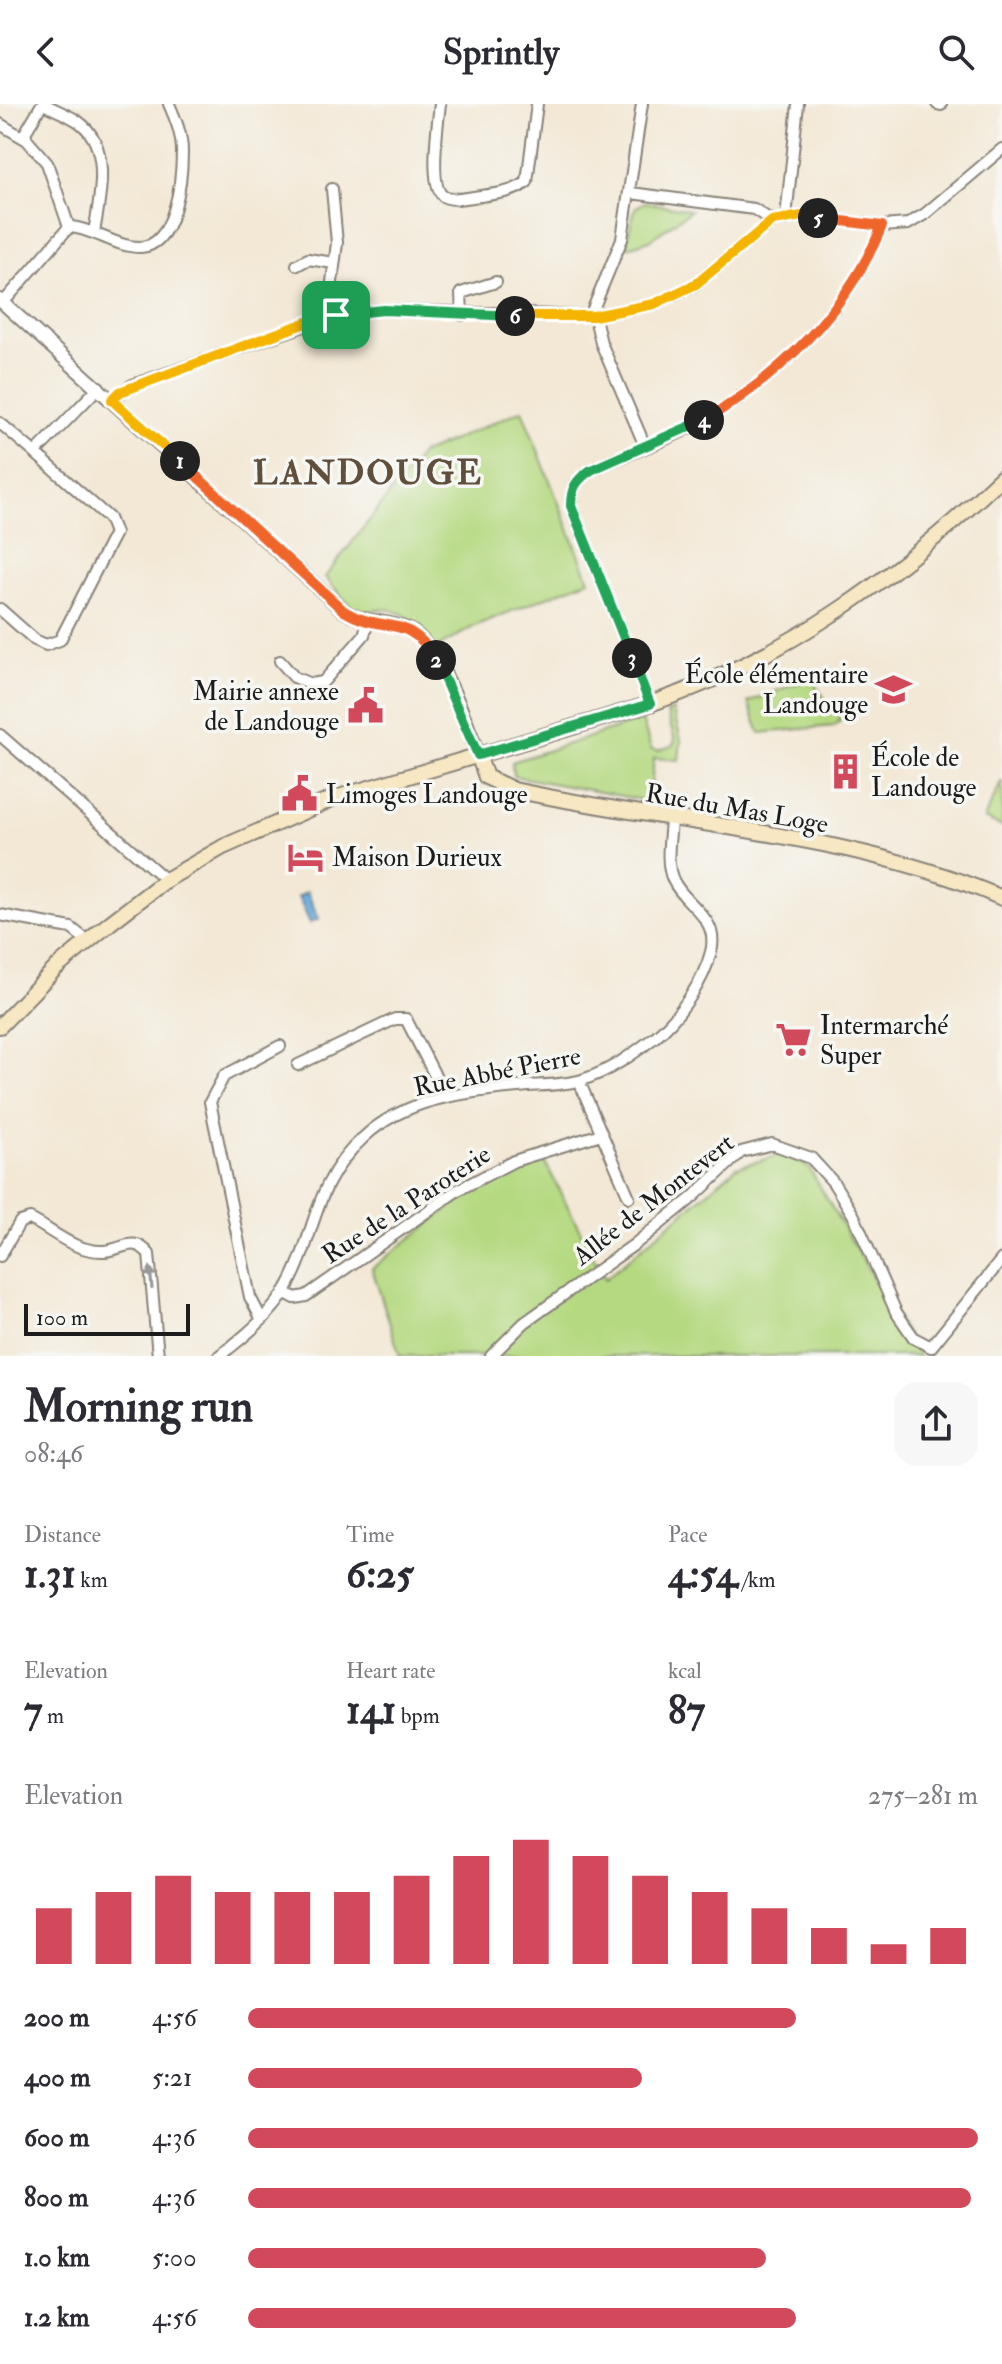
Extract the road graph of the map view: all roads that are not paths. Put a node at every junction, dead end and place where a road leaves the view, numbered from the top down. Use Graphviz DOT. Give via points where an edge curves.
graph roads {
  1 [pos="43,104"];
  2 [pos="169,104"];
  3 [pos="440,104"];
  4 [pos="537,104"];
  5 [pos="642,104"];
  6 [pos="798,104"];
  7 [pos="0,124"];
  8 [pos="27,140"];
  9 [pos="1002,149"];
  10 [pos="332,189"];
  11 [pos="631,193"];
  12 [pos="786,217"];
  13 [pos="772,221"];
  14 [pos="882,226"];
  15 [pos="69,227"];
  16 [pos="94,232"];
  17 [pos="334,263"];
  18 [pos="297,265"];
  19 [pos="496,282"];
  20 [pos="1,302"];
  21 [pos="336,315"];
  22 [pos="462,315"];
  23 [pos="594,316"];
  24 [pos="99,387"];
  25 [pos="112,400"];
  26 [pos="0,423"];
  27 [pos="645,446"];
  28 [pos="35,453"];
  29 [pos="1002,477"];
  30 [pos="0,609"];
  31 [pos="368,622"];
  32 [pos="280,661"];
  33 [pos="650,704"];
  34 [pos="0,735"];
  35 [pos="478,755"];
  36 [pos="671,820"];
  37 [pos="166,880"];
  38 [pos="1002,898"];
  39 [pos="0,915"];
  40 [pos="89,942"];
  41 [pos="0,1026"];
  42 [pos="280,1046"];
  43 [pos="298,1065"];
  44 [pos="579,1081"];
  45 [pos="446,1097"];
  46 [pos="601,1134"];
  47 [pos="629,1197"];
  48 [pos="0,1256"];
  49 [pos="1002,1259"];
  50 [pos="284,1292"];
  51 [pos="262,1320"];
  52 [pos="158,1356"];
  53 [pos="219,1356"];
  54 [pos="491,1356"];
  1 -- 8 [label="street" via="25,133"];
  1 -- 16 [label="street" via="81,123 96,146 102,182"];
  2 -- 16 [label="street" via="182,153 170,227 161,240 136,248"];
  3 -- 4 [label="street" via="438,189 454,198 508,191 527,182"];
  5 -- 11 [label="street"];
  6 -- 12 [label="street"];
  7 -- 8 [label="street"];
  8 -- 15 [label="street" via="47,163"];
  9 -- 14 [label="street" via="925,214 908,224"];
  10 -- 17 [label="street"];
  11 -- 13 [label="street" via="754,209"];
  11 -- 23 [label="street" via="622,239"];
  12 -- 13 [label="street"];
  12 -- 14 [label="street"];
  13 -- 23 [label="street" via="696,284 654,304"];
  14 -- 27 [label="street" via="870,258 824,320 789,356 707,419"];
  15 -- 16 [label="street"];
  15 -- 20 [label="street"];
  17 -- 18 [label="street" via="308,259"];
  17 -- 21 [label="street" via="331,290"];
  19 -- 22 [label="street" via="461,293"];
  20 -- 24 [label="street"];
  21 -- 22 [label="street" via="384,310"];
  21 -- 25 [label="street" via="132,385"];
  22 -- 23 [label="street"];
  23 -- 27 [label="street"];
  24 -- 25 [label="street"];
  24 -- 28 [label="street"];
  25 -- 31 [label="street" via="344,611"];
  26 -- 28 [label="street"];
  27 -- 33 [label="street" via="579,479 571,491 571,506"];
  28 -- 30 [label="street" via="109,518 115,533 60,640 46,645 35,640"];
  29 -- 33 [label="main road" via="905,564 833,617 775,651"];
  31 -- 32 [label="street" via="364,635 323,682 311,684 294,677"];
  31 -- 35 [label="street" via="405,628 424,640"];
  33 -- 35 [label="main road"];
  34 -- 37 [label="street"];
  35 -- 36 [label="main road, Rue du Mas Loge" via="493,783"];
  35 -- 37 [label="main road" via="320,804 223,847"];
  36 -- 38 [label="main road, Rue du Mas Loge" via="889,861"];
  36 -- 44 [label="street, Rue Abbé Pierre" via="674,883 708,923 711,950 668,1026 632,1055"];
  37 -- 40 [label="main road"];
  39 -- 40 [label="street" via="71,928"];
  40 -- 41 [label="main road"];
  42 -- 51 [label="street" via="224,1076 210,1102 250,1297"];
  43 -- 45 [label="street" via="395,1019 406,1019"];
  44 -- 45 [label="street, Rue Abbé Pierre"];
  44 -- 46 [label="street"];
  45 -- 50 [label="street, Rue Abbé Pierre" via="389,1118 339,1163 323,1189"];
  46 -- 47 [label="street"];
  46 -- 50 [label="street, Rue de la Paroterie" via="514,1161 458,1190 306,1296"];
  52 -- 48 [label="street, one-way" via="149,1254 141,1245 86,1249 30,1219 20,1222"];
  49 -- 54 [label="street, Allée de Montevert" via="931,1347 914,1338 896,1312 854,1216 833,1182 811,1158 772,1144 741,1152 635,1244 524,1323"];
  50 -- 51 [label="street, Rue Abbé Pierre"];
  51 -- 53 [label="street, Rue Abbé Pierre"];
}
